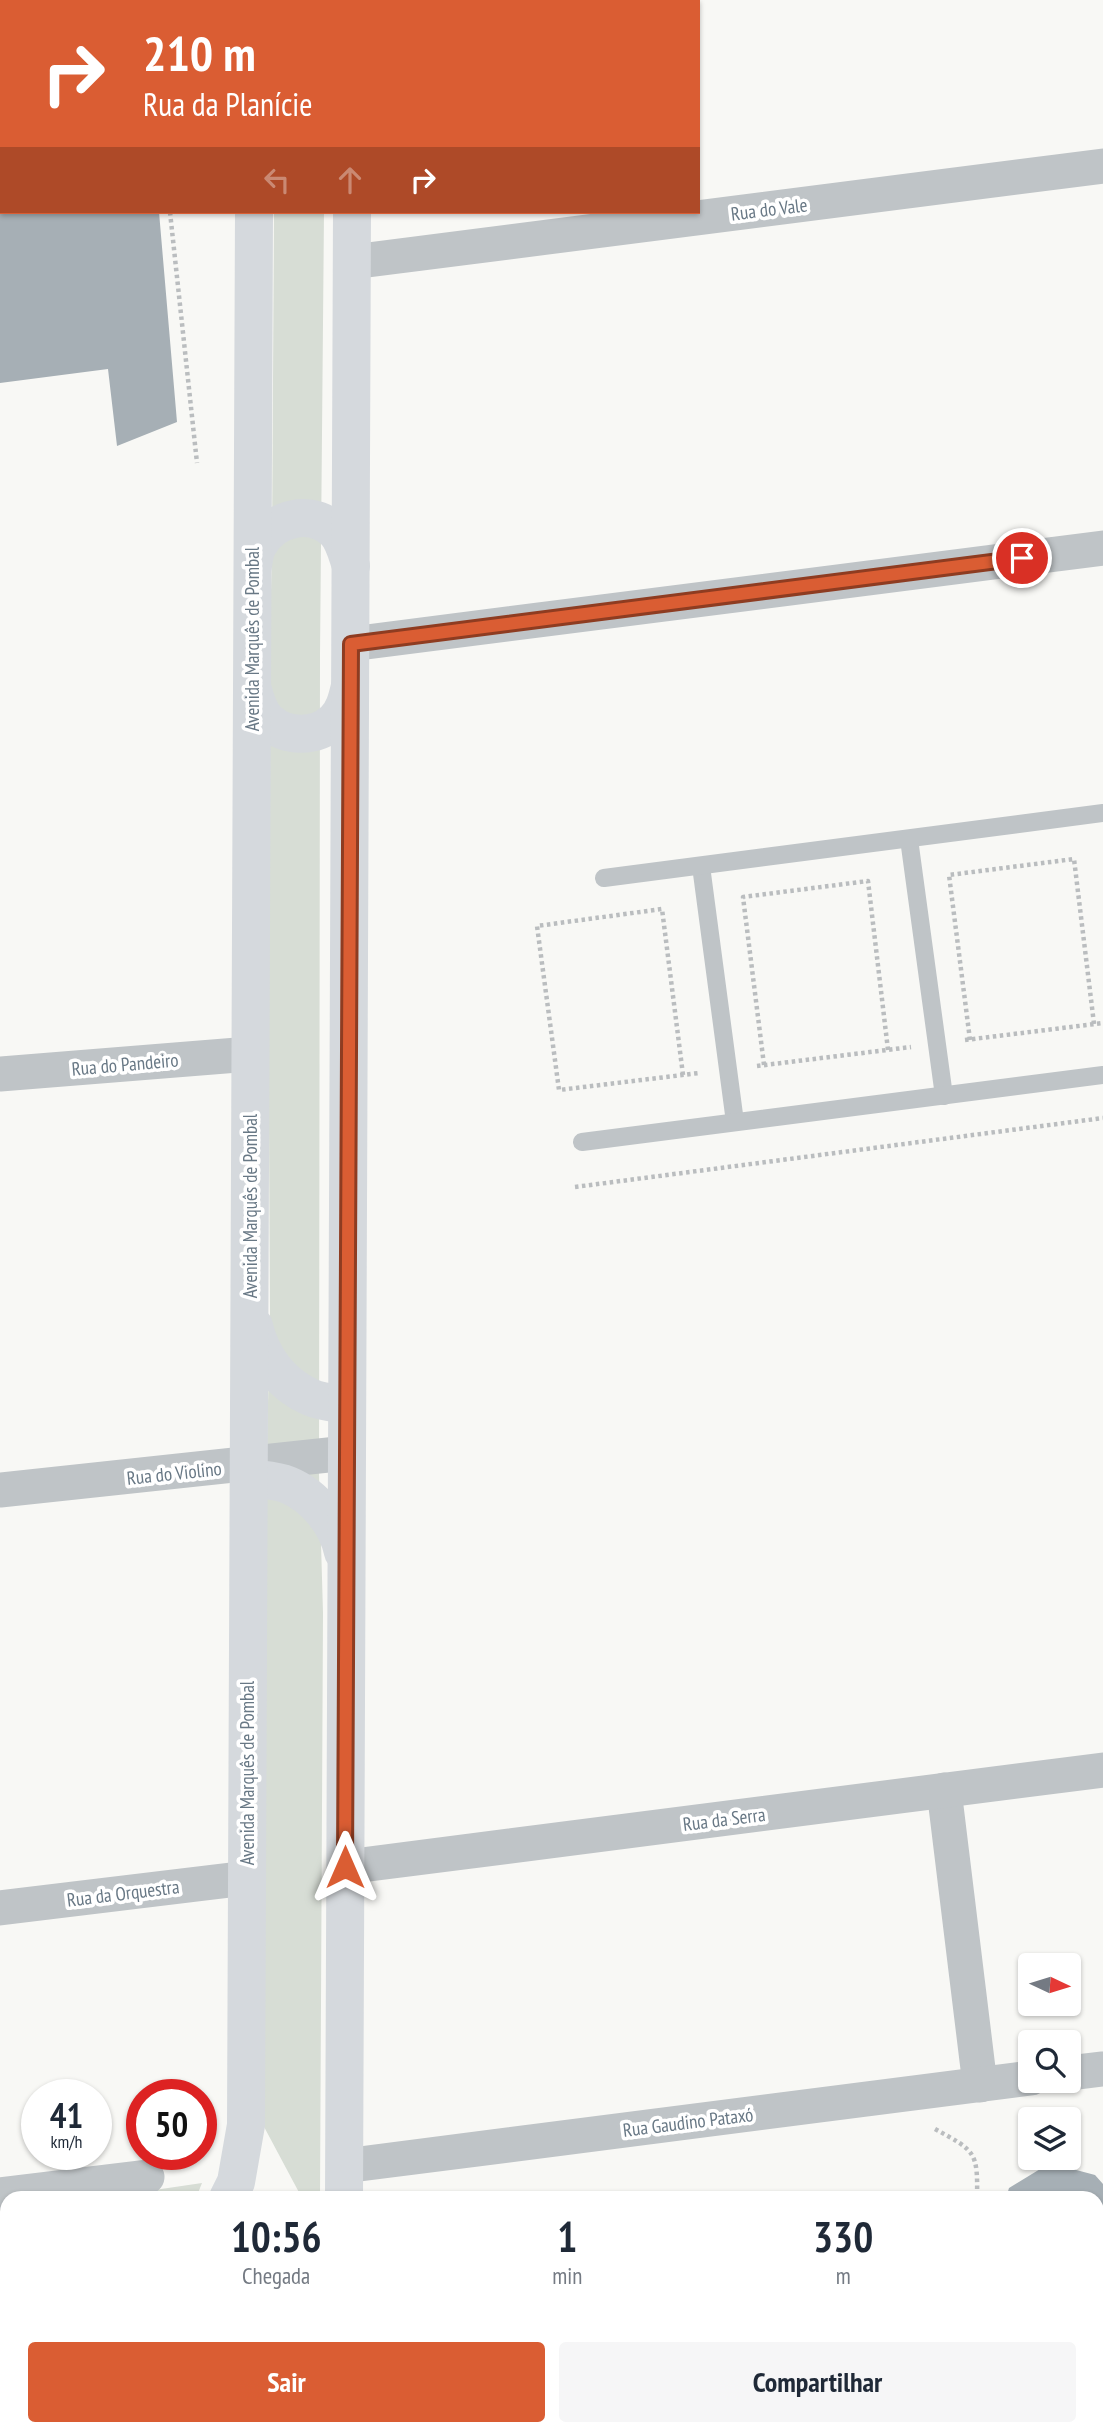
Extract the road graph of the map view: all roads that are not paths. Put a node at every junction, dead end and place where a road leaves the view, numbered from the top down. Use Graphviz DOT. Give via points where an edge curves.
graph roads {
  1 [pos="1103,166"];
  2 [pos="254,214"];
  3 [pos="352,214"];
  4 [pos="352,262"];
  5 [pos="1103,548"];
  6 [pos="253,566"];
  7 [pos="351,566"];
  8 [pos="351,644"];
  9 [pos="252,686"];
  10 [pos="351,686"];
  11 [pos="1103,813"];
  12 [pos="909,839"];
  13 [pos="701,866"];
  14 [pos="604,878"];
  15 [pos="250,1054"];
  16 [pos="0,1074"];
  17 [pos="1103,1075"];
  18 [pos="944,1096"];
  19 [pos="735,1122"];
  20 [pos="582,1142"];
  21 [pos="249,1307"];
  22 [pos="347,1405"];
  23 [pos="347,1453"];
  24 [pos="248,1471"];
  25 [pos="0,1490"];
  26 [pos="347,1575"];
  27 [pos="1103,1770"];
  28 [pos="943,1790"];
  29 [pos="345,1867"];
  30 [pos="247,1878"];
  31 [pos="0,1908"];
  32 [pos="1103,2069"];
  33 [pos="1081,2072"];
  34 [pos="1018,2080"];
  35 [pos="980,2085"];
  36 [pos="147,2177"];
  37 [pos="344,2182"];
  38 [pos="43,2191"];
  39 [pos="232,2191"];
  1 -- 4 [label="street, Rua do Vale"];
  2 -- 6 [label="main road, Avenida Marquês de Pombal"];
  3 -- 4 [label="main road"];
  4 -- 7 [label="main road"];
  5 -- 8 [label="street"];
  6 -- 7 [label="main road" via="256,547 267,532 283,521 302,517 321,521 336,532"];
  6 -- 9 [label="main road, Avenida Marquês de Pombal"];
  7 -- 8 [label="main road"];
  8 -- 10 [label="main road"];
  9 -- 10 [label="main road" via="267,721 282,731 301,734 319,731 335,721"];
  9 -- 15 [label="main road, Avenida Marquês de Pombal"];
  10 -- 22 [label="main road"];
  11 -- 12 [label="lane"];
  12 -- 13 [label="lane"];
  12 -- 18 [label="lane"];
  13 -- 14 [label="lane"];
  13 -- 19 [label="lane"];
  15 -- 16 [label="street, Rua do Pandeiro"];
  15 -- 21 [label="main road, Avenida Marquês de Pombal"];
  17 -- 18 [label="lane"];
  18 -- 19 [label="lane"];
  19 -- 20 [label="lane"];
  21 -- 22 [label="main road" via="258,1345 279,1377 310,1397"];
  21 -- 24 [label="main road, Avenida Marquês de Pombal"];
  22 -- 23 [label="main road"];
  23 -- 24 [label="street, Rua do Violino"];
  23 -- 26 [label="main road"];
  24 -- 25 [label="street, Rua do Violino"];
  24 -- 26 [label="main road" via="288,1485 319,1506 340,1538"];
  24 -- 30 [label="main road, Avenida Marquês de Pombal"];
  26 -- 29 [label="main road"];
  27 -- 28 [label="street, Rua da Serra"];
  28 -- 29 [label="street, Rua da Serra"];
  28 -- 35 [label="street"];
  29 -- 37 [label="main road"];
  30 -- 31 [label="street, Rua da Orquestra"];
  30 -- 39 [label="main road, Avenida Marquês de Pombal" via="246,2125"];
  32 -- 33 [label="street"];
  34 -- 35 [label="street, Rua Gaudino Pataxó"];
  35 -- 37 [label="street, Rua Gaudino Pataxó"];
  36 -- 38 [label="street"];
}
